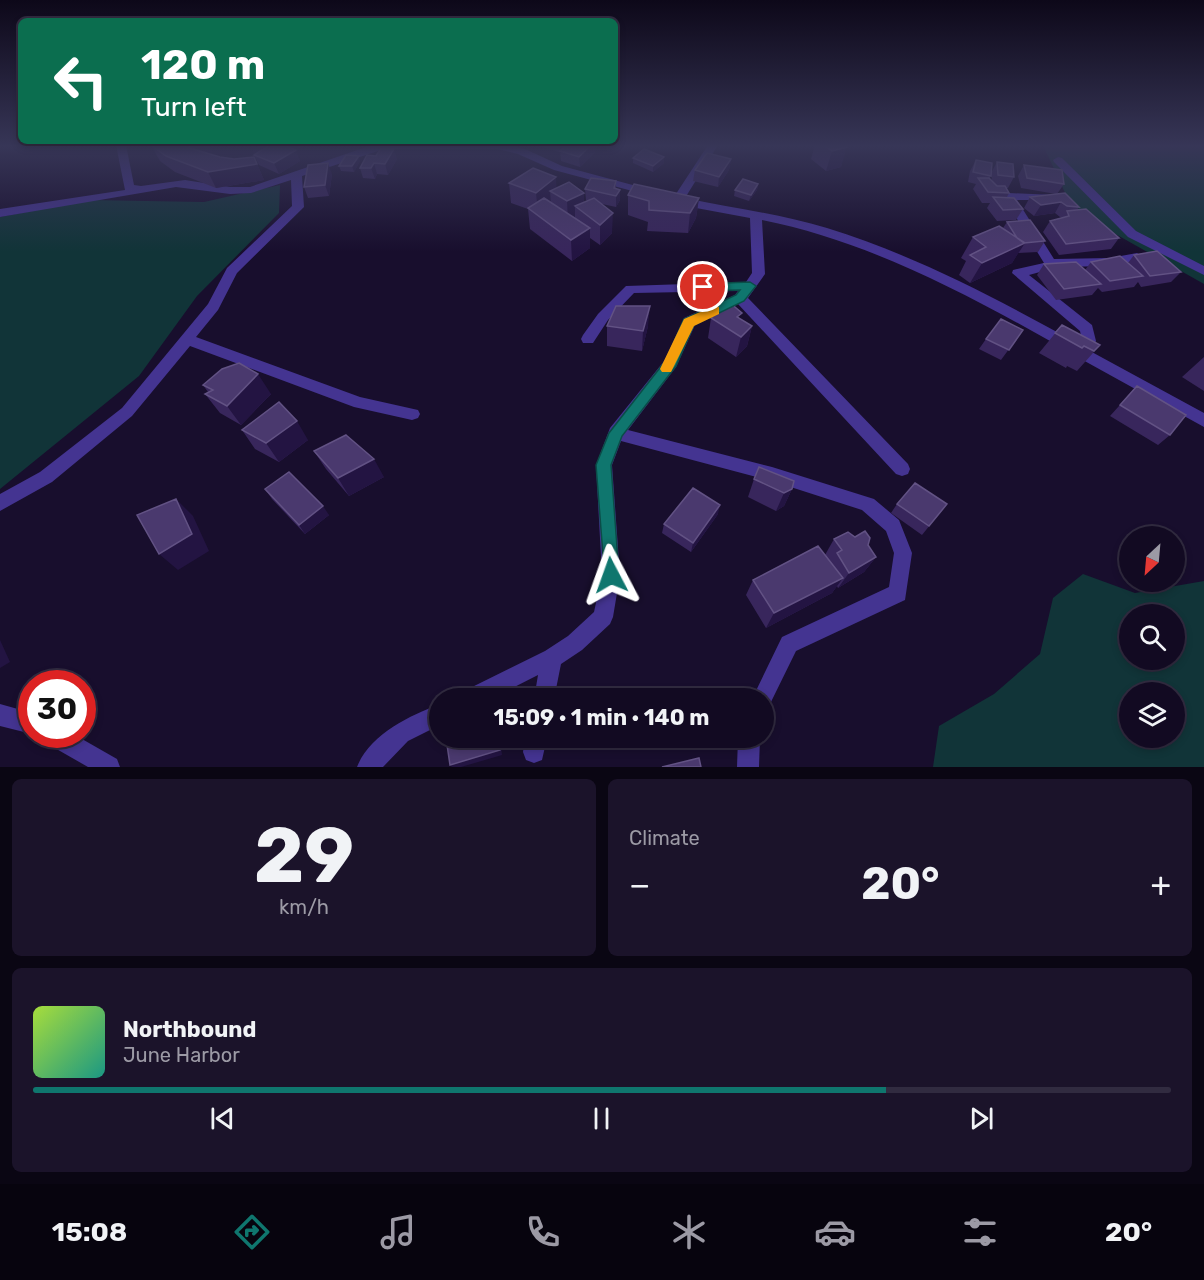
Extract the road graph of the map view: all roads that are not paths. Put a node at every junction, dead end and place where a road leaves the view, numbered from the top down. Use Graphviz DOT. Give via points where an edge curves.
graph roads {
  1 [pos="128,181"];
  2 [pos="281,181"];
  3 [pos="296,181"];
  4 [pos="606,181"];
  5 [pos="690,181"];
  6 [pos="1079,181"];
  7 [pos="138,191"];
  8 [pos="1050,196"];
  9 [pos="678,200"];
  10 [pos="0,213"];
  11 [pos="756,216"];
  12 [pos="1137,257"];
  13 [pos="1050,263"];
  14 [pos="1204,271"];
  15 [pos="745,292"];
  16 [pos="186,339"];
  17 [pos="588,339"];
  18 [pos="1080,354"];
  19 [pos="412,414"];
  20 [pos="1204,421"];
  21 [pos="616,433"];
  22 [pos="902,469"];
  23 [pos="0,503"];
  24 [pos="552,658"];
  25 [pos="491,688"];
  26 [pos="546,688"];
  27 [pos="767,688"];
  28 [pos="0,715"];
  29 [pos="429,719"];
  30 [pos="18,720"];
  31 [pos="76,748"];
  32 [pos="749,748"];
  33 [pos="109,767"];
  34 [pos="368,767"];
  35 [pos="748,767"];
  1 -- 7 [label="street" via="129,187"];
  2 -- 7 [label="street" via="231,192 189,184"];
  3 -- 16 [label="street" via="298,207 232,271 213,307"];
  4 -- 9 [label="street"];
  5 -- 9 [label="street"];
  6 -- 14 [label="street" via="1132,234"];
  7 -- 10 [label="street"];
  8 -- 13 [label="street" via="1009,196"];
  9 -- 11 [label="street"];
  11 -- 15 [label="street" via="759,273"];
  11 -- 18 [label="street" via="824,231 909,264"];
  12 -- 13 [label="street" via="1110,262"];
  13 -- 18 [label="street" via="1052,266 1018,273 1087,329 1089,341"];
  15 -- 17 [label="street" via="631,288"];
  15 -- 21 [label="street" via="689,322 671,363"];
  15 -- 22 [label="street"];
  16 -- 19 [label="street" via="359,403"];
  16 -- 23 [label="street" via="127,412 46,477"];
  18 -- 20 [label="street"];
  21 -- 24 [label="street" via="604,465 611,575 603,617"];
  21 -- 27 [label="street" via="868,504 893,526 903,553 898,593 789,644"];
  24 -- 25 [label="street"];
  24 -- 26 [label="street"];
  28 -- 30 [label="street"];
  29 -- 34 [label="street" via="400,733"];
  31 -- 33 [label="street"];
  32 -- 35 [label="street"];
}
